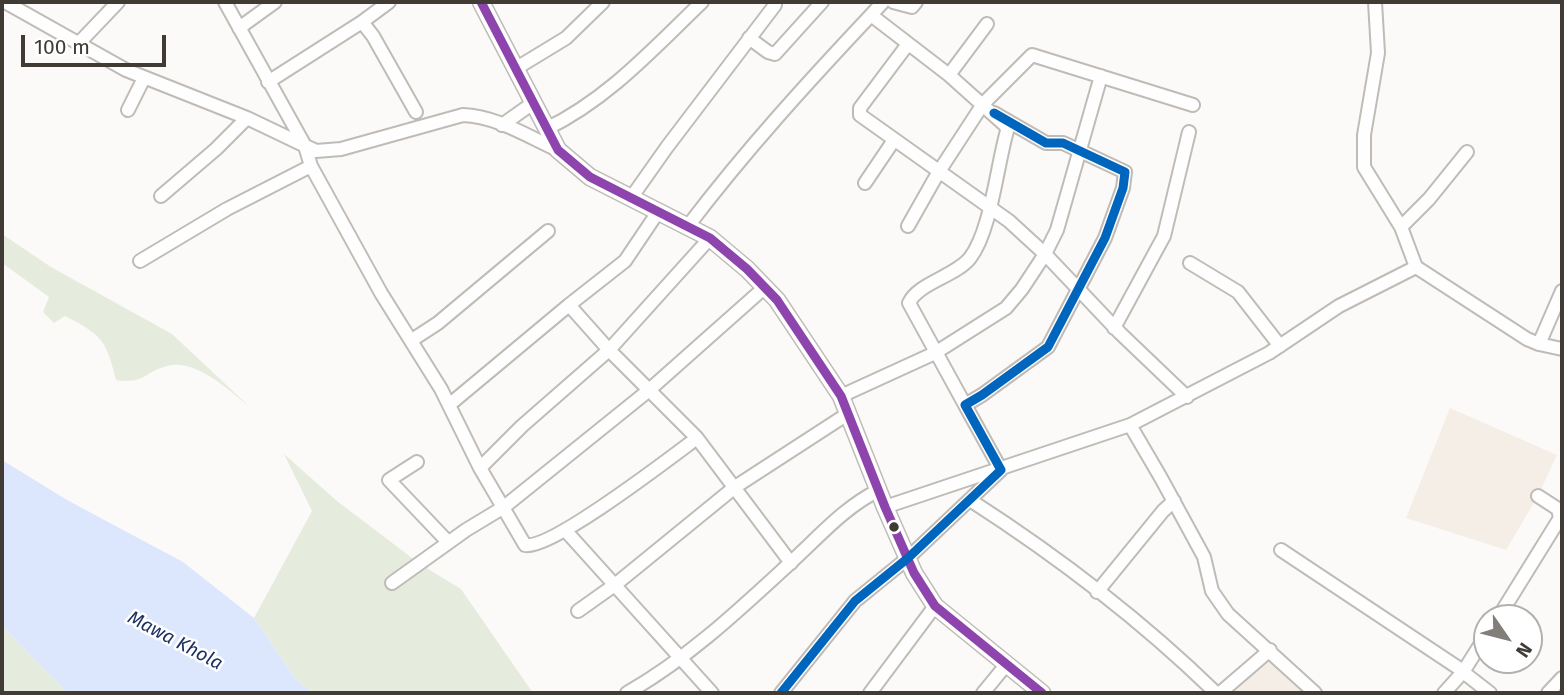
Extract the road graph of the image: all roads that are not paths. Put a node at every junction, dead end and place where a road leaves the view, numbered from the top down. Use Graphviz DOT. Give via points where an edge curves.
graph roads {
  1 [pos="5,2"];
  2 [pos="225,2"];
  3 [pos="275,2"];
  4 [pos="389,2"];
  5 [pos="481,2"];
  6 [pos="603,2"];
  7 [pos="702,2"];
  8 [pos="822,2"];
  9 [pos="883,2"];
  10 [pos="893,2"];
  11 [pos="916,2"];
  12 [pos="1375,2"];
  13 [pos="114,3"];
  14 [pos="775,5"];
  15 [pos="871,15"];
  16 [pos="362,22"];
  17 [pos="987,24"];
  18 [pos="239,28"];
  19 [pos="749,38"];
  20 [pos="78,44"];
  21 [pos="908,44"];
  22 [pos="515,69"];
  23 [pos="949,75"];
  24 [pos="1101,76"];
  25 [pos="144,78"];
  26 [pos="268,82"];
  27 [pos="533,103"];
  28 [pos="983,104"];
  29 [pos="1193,105"];
  30 [pos="128,110"];
  31 [pos="416,112"];
  32 [pos="994,113"];
  33 [pos="247,118"];
  34 [pos="502,125"];
  35 [pos="547,129"];
  36 [pos="1189,132"];
  37 [pos="894,140"];
  38 [pos="305,146"];
  39 [pos="558,150"];
  40 [pos="1080,150"];
  41 [pos="1467,152"];
  42 [pos="311,166"];
  43 [pos="939,173"];
  44 [pos="865,183"];
  45 [pos="161,197"];
  46 [pos="631,198"];
  47 [pos="990,206"];
  48 [pos="658,212"];
  49 [pos="688,226"];
  50 [pos="908,226"];
  51 [pos="1401,227"];
  52 [pos="548,230"];
  53 [pos="710,238"];
  54 [pos="1045,254"];
  55 [pos="140,261"];
  56 [pos="1189,263"];
  57 [pos="1416,267"];
  58 [pos="764,288"];
  59 [pos="1078,290"];
  60 [pos="1562,291"];
  61 [pos="569,305"];
  62 [pos="1114,328"];
  63 [pos="412,341"];
  64 [pos="1539,344"];
  65 [pos="1280,346"];
  66 [pos="1562,349"];
  67 [pos="609,350"];
  68 [pos="935,353"];
  69 [pos="648,391"];
  70 [pos="841,396"];
  71 [pos="1187,397"];
  72 [pos="449,405"];
  73 [pos="965,405"];
  74 [pos="849,413"];
  75 [pos="1130,425"];
  76 [pos="697,438"];
  77 [pos="417,463"];
  78 [pos="480,468"];
  79 [pos="1001,470"];
  80 [pos="735,487"];
  81 [pos="879,489"];
  82 [pos="1538,496"];
  83 [pos="970,500"];
  84 [pos="1174,501"];
  85 [pos="504,507"];
  86 [pos="885,508"];
  87 [pos="565,530"];
  88 [pos="448,542"];
  89 [pos="1281,550"];
  90 [pos="908,558"];
  91 [pos="791,562"];
  92 [pos="392,583"];
  93 [pos="616,584"];
  94 [pos="1097,592"];
  95 [pos="1507,604"];
  96 [pos="935,606"];
  97 [pos="578,611"];
  98 [pos="1270,650"];
  99 [pos="1473,656"];
  100 [pos="681,659"];
  101 [pos="1006,665"];
  102 [pos="1463,672"];
  103 [pos="1562,678"];
  104 [pos="704,691"];
  105 [pos="627,693"];
  106 [pos="781,693"];
  107 [pos="870,693"];
  108 [pos="984,693"];
  109 [pos="1042,693"];
  110 [pos="1218,693"];
  111 [pos="1315,693"];
  112 [pos="1444,693"];
  113 [pos="1490,693"];
  114 [pos="1548,693"];
  1 -- 20 [label="street"];
  2 -- 18 [label="street"];
  3 -- 18 [label="street"];
  4 -- 16 [label="street"];
  5 -- 22 [label="main road"];
  6 -- 22 [label="street" via="566,38"];
  7 -- 35 [label="street" via="611,89"];
  8 -- 19 [label="street" via="775,54"];
  9 -- 15 [label="street"];
  10 -- 11 [label="street" via="908,8"];
  12 -- 51 [label="street" via="1378,53 1364,135 1364,167"];
  13 -- 20 [label="street"];
  14 -- 19 [label="street"];
  15 -- 21 [label="street"];
  15 -- 49 [label="street" via="729,172"];
  16 -- 26 [label="street"];
  16 -- 31 [label="street"];
  17 -- 23 [label="street"];
  18 -- 26 [label="street"];
  19 -- 46 [label="street"];
  20 -- 25 [label="street"];
  21 -- 23 [label="street"];
  21 -- 37 [label="street" via="859,111"];
  22 -- 27 [label="main road"];
  23 -- 28 [label="street"];
  24 -- 28 [label="street" via="1032,55"];
  24 -- 29 [label="street"];
  24 -- 40 [label="street"];
  25 -- 30 [label="street"];
  25 -- 33 [label="street"];
  26 -- 38 [label="street"];
  27 -- 34 [label="street"];
  27 -- 35 [label="main road"];
  28 -- 32 [label="street"];
  28 -- 43 [label="street"];
  32 -- 40 [label="street" via="1045,143 1063,143"];
  32 -- 47 [label="street" via="1007,131"];
  33 -- 38 [label="street"];
  33 -- 45 [label="street"];
  34 -- 38 [label="street" via="463,115 341,149 316,151"];
  34 -- 39 [label="street"];
  35 -- 39 [label="main road"];
  36 -- 62 [label="street" via="1164,236"];
  37 -- 43 [label="street"];
  37 -- 44 [label="street"];
  38 -- 42 [label="street"];
  39 -- 46 [label="main road" via="590,177"];
  40 -- 54 [label="street" via="1057,230"];
  40 -- 59 [label="street" via="1126,176 1105,238"];
  41 -- 51 [label="street"];
  42 -- 55 [label="street"];
  42 -- 63 [label="street"];
  43 -- 47 [label="street"];
  43 -- 50 [label="street"];
  46 -- 48 [label="main road"];
  47 -- 54 [label="street"];
  47 -- 68 [label="street" via="972,256 909,303"];
  48 -- 49 [label="main road"];
  48 -- 61 [label="street" via="625,261"];
  49 -- 53 [label="main road"];
  51 -- 57 [label="street"];
  52 -- 63 [label="street"];
  53 -- 58 [label="main road"];
  53 -- 67 [label="street"];
  54 -- 59 [label="street"];
  54 -- 68 [label="street" via="1006,308"];
  56 -- 65 [label="street" via="1238,292"];
  57 -- 64 [label="street"];
  57 -- 65 [label="street" via="1339,306"];
  58 -- 69 [label="street"];
  58 -- 70 [label="main road" via="777,300"];
  59 -- 62 [label="street"];
  59 -- 73 [label="street" via="1048,347"];
  60 -- 64 [label="street"];
  61 -- 67 [label="street"];
  61 -- 72 [label="street"];
  62 -- 71 [label="street"];
  63 -- 72 [label="street"];
  64 -- 66 [label="street"];
  65 -- 71 [label="street"];
  67 -- 69 [label="street"];
  67 -- 78 [label="street"];
  68 -- 70 [label="street"];
  68 -- 73 [label="street"];
  69 -- 76 [label="street"];
  69 -- 85 [label="street"];
  70 -- 74 [label="main road"];
  71 -- 75 [label="street"];
  72 -- 78 [label="street"];
  73 -- 79 [label="street"];
  74 -- 80 [label="street"];
  74 -- 81 [label="main road"];
  75 -- 79 [label="street"];
  75 -- 84 [label="street"];
  76 -- 80 [label="street"];
  76 -- 87 [label="street"];
  77 -- 88 [label="street" via="389,480"];
  78 -- 85 [label="street"];
  79 -- 83 [label="street"];
  79 -- 86 [label="street"];
  80 -- 91 [label="street"];
  80 -- 93 [label="street"];
  81 -- 86 [label="main road"];
  81 -- 91 [label="street" via="838,516"];
  82 -- 95 [label="street" via="1558,509 1560,518"];
  83 -- 90 [label="street"];
  83 -- 94 [label="street" via="1031,539"];
  84 -- 94 [label="street"];
  84 -- 98 [label="street" via="1204,557 1212,591 1228,614"];
  85 -- 87 [label="street" via="525,545"];
  85 -- 88 [label="street"];
  86 -- 90 [label="main road"];
  87 -- 93 [label="street"];
  88 -- 92 [label="street"];
  89 -- 102 [label="street"];
  90 -- 96 [label="main road"];
  90 -- 106 [label="street" via="855,601"];
  91 -- 100 [label="street"];
  93 -- 97 [label="street"];
  93 -- 100 [label="street"];
  94 -- 110 [label="street"];
  96 -- 101 [label="main road"];
  96 -- 107 [label="street"];
  98 -- 110 [label="street"];
  98 -- 111 [label="street"];
  99 -- 102 [label="street"];
  100 -- 104 [label="street"];
  100 -- 105 [label="street"];
  101 -- 108 [label="street"];
  101 -- 109 [label="main road"];
  102 -- 112 [label="street"];
  102 -- 113 [label="street"];
  103 -- 114 [label="street"];
}
